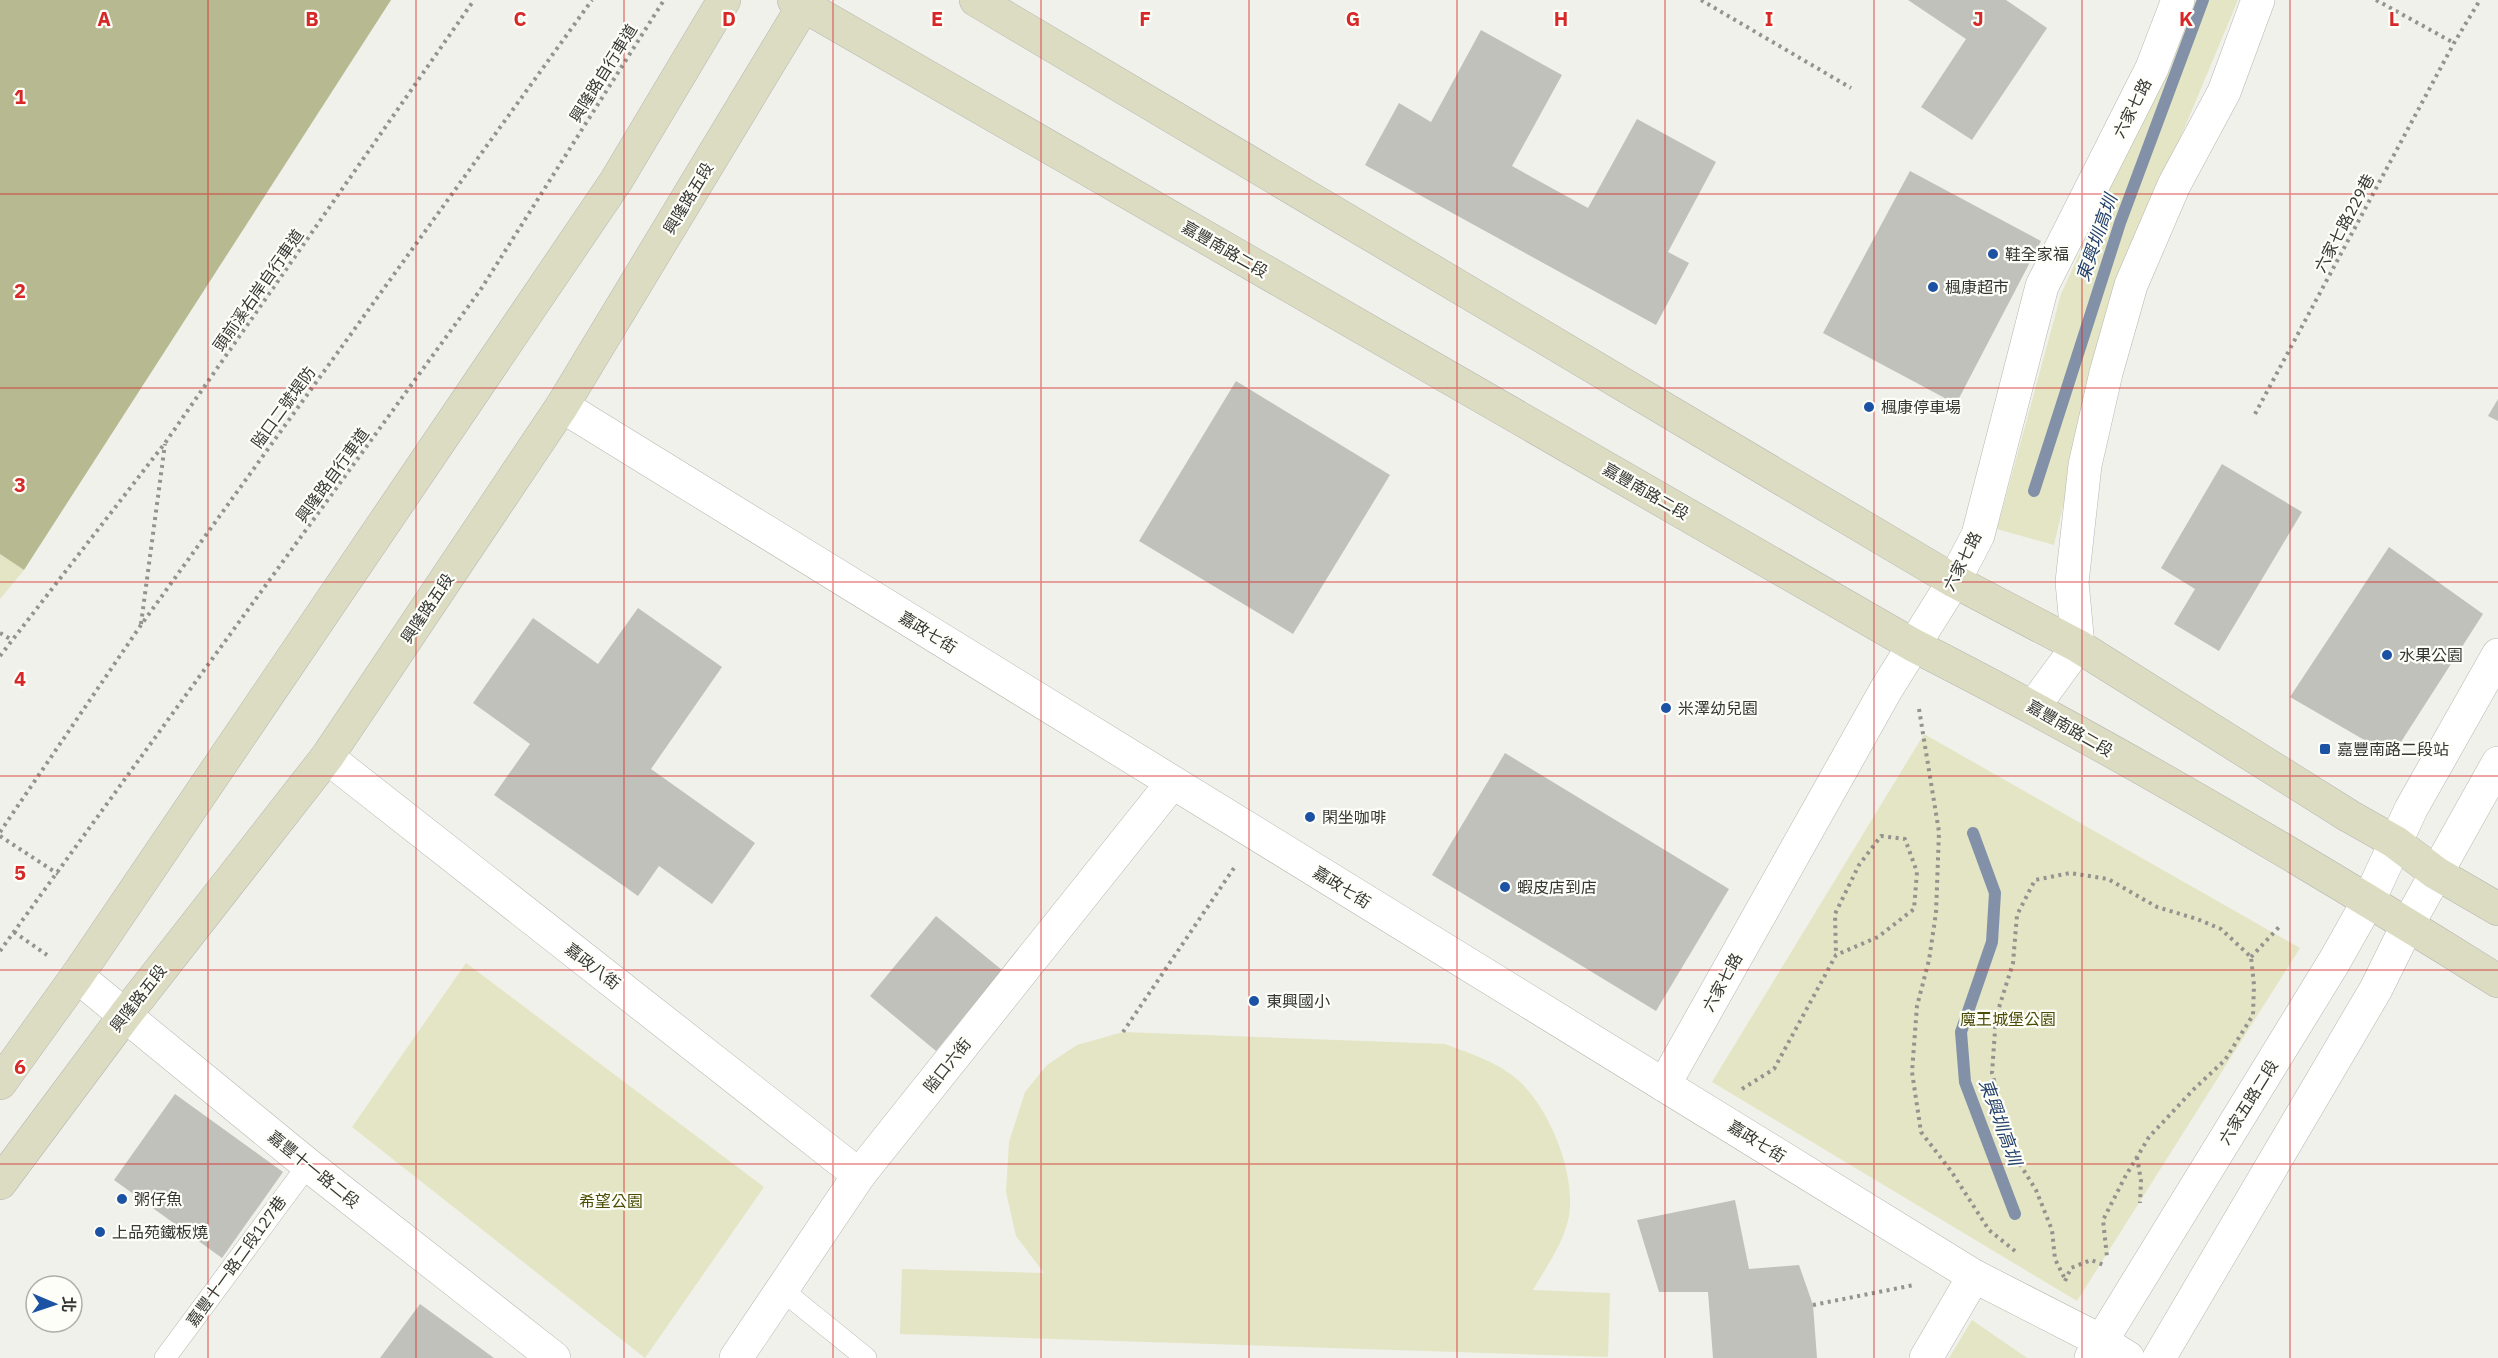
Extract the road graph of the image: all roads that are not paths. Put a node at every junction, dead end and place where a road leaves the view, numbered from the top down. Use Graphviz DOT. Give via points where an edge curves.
graph roads {
  1 [pos="724,0"];
  2 [pos="976,0"];
  3 [pos="2178,0"];
  4 [pos="2258,0"];
  5 [pos="802,2"];
  6 [pos="562,406"];
  7 [pos="1954,581"];
  8 [pos="1913,645"];
  9 [pos="2078,646"];
  10 [pos="2498,655"];
  11 [pos="2034,706"];
  12 [pos="327,757"];
  13 [pos="2498,763"];
  14 [pos="1172,783"];
  15 [pos="2395,842"];
  16 [pos="2436,873"];
  17 [pos="2368,900"];
  18 [pos="2498,909"];
  19 [pos="2408,924"];
  20 [pos="77,976"];
  21 [pos="2498,981"];
  22 [pos="126,1014"];
  23 [pos="0,1083"];
  24 [pos="1664,1085"];
  25 [pos="308,1165"];
  26 [pos="859,1175"];
  27 [pos="0,1183"];
  28 [pos="1974,1276"];
  29 [pos="782,1290"];
  30 [pos="2107,1352"];
  31 [pos="165,1358"];
  32 [pos="554,1358"];
  33 [pos="736,1358"];
  34 [pos="866,1358"];
  35 [pos="1926,1358"];
  36 [pos="2159,1358"];
  1 -- 20 [label="street" via="616,181"];
  2 -- 7 [label="street"];
  3 -- 7 [label="street, 六家七路" via="2152,68 2042,286 1978,535"];
  4 -- 9 [label="street" via="2224,92 2174,185 2131,285 2109,362 2085,465 2072,582"];
  5 -- 6 [label="street, 興隆路五段"];
  5 -- 8 [label="street, 嘉豐南路二段"];
  6 -- 12 [label="street, 興隆路五段"];
  6 -- 14 [label="street, 嘉政七街"];
  7 -- 8 [label="street, 六家七路"];
  7 -- 9 [label="street"];
  8 -- 11 [label="street, 嘉豐南路二段"];
  8 -- 24 [label="street, 六家七路"];
  9 -- 11 [label="street"];
  9 -- 15 [label="street"];
  10 -- 15 [label="street, 六家五路二段"];
  11 -- 17 [label="street, 嘉豐南路二段"];
  12 -- 22 [label="street, 興隆路五段"];
  12 -- 26 [label="street, 嘉政八街"];
  13 -- 16 [label="street"];
  14 -- 24 [label="street, 嘉政七街"];
  14 -- 26 [label="street, 隘口六街"];
  15 -- 16 [label="street"];
  15 -- 17 [label="street, 六家五路二段"];
  16 -- 18 [label="street"];
  16 -- 19 [label="street"];
  17 -- 19 [label="street, 嘉豐南路二段"];
  17 -- 30 [label="street, 六家五路二段"];
  19 -- 21 [label="street, 嘉豐南路二段"];
  19 -- 36 [label="street" via="2376,989"];
  20 -- 22 [label="street, 嘉豐十一路二段"];
  20 -- 23 [label="street"];
  22 -- 25 [label="street, 嘉豐十一路二段"];
  22 -- 27 [label="street, 興隆路五段"];
  24 -- 28 [label="street, 嘉政七街"];
  25 -- 31 [label="lane, 嘉豐十一路二段127巷"];
  25 -- 32 [label="street, 嘉豐十一路二段"];
  26 -- 29 [label="street, 隘口六街"];
  28 -- 30 [label="street, 嘉政七街"];
  28 -- 35 [label="street"];
  29 -- 33 [label="street, 隘口六街"];
  29 -- 34 [label="lane"];
}
